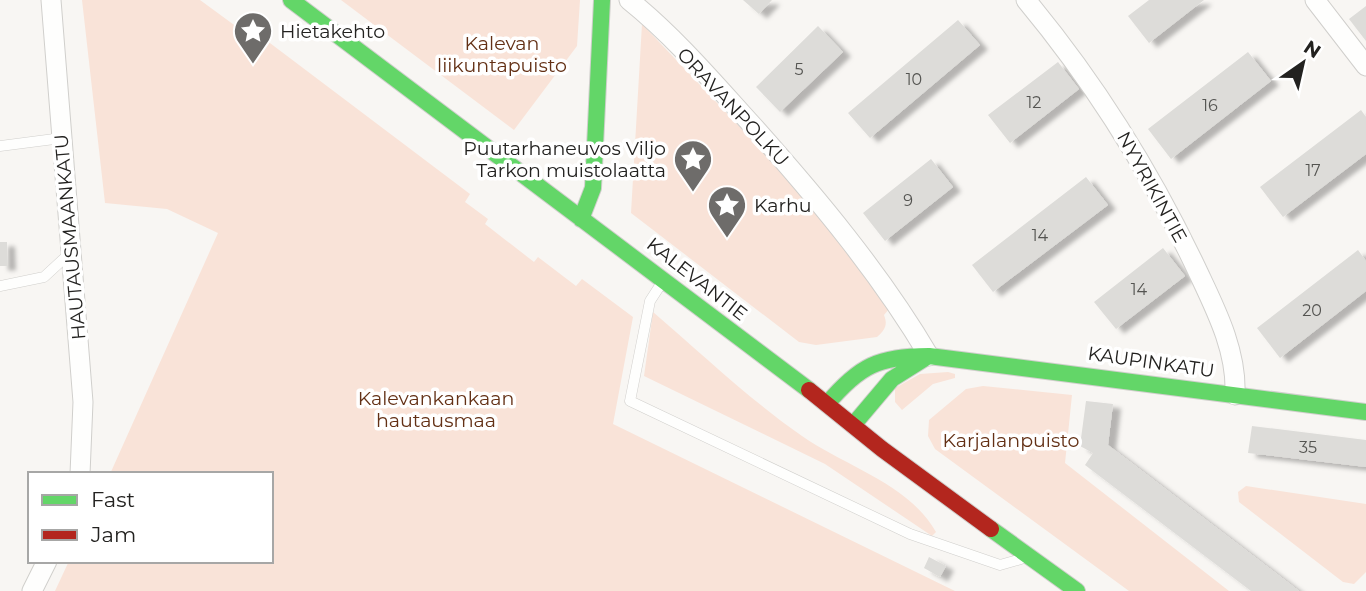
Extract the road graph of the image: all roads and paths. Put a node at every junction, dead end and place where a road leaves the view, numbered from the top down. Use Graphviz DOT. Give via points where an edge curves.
graph roads {
  1 [pos="51,0"];
  2 [pos="290,0"];
  3 [pos="602,0"];
  4 [pos="629,0"];
  5 [pos="1026,0"];
  6 [pos="1315,0"];
  7 [pos="1365,63"];
  8 [pos="62,138"];
  9 [pos="0,146"];
  10 [pos="581,219"];
  11 [pos="72,251"];
  12 [pos="663,281"];
  13 [pos="0,286"];
  14 [pos="929,356"];
  15 [pos="1235,395"];
  16 [pos="827,404"];
  17 [pos="1366,412"];
  18 [pos="854,424"];
  19 [pos="80,472"];
  20 [pos="1030,556"];
  21 [pos="46,563"];
  22 [pos="33,591"];
  23 [pos="1077,591"];
  1 -- 8 [label="street, HAUTAUSMAANKATU"];
  2 -- 10 [label="main road, KALEVANTIE"];
  3 -- 10 [label="main road" via="593,188"];
  4 -- 14 [label="street, ORAVANPOLKU" via="706,74 801,180 885,288"];
  5 -- 15 [label="street, NYYRIKINTIE" via="1095,90 1159,195 1216,311 1236,370"];
  6 -- 7 [label="street"];
  8 -- 9 [label="lane"];
  8 -- 11 [label="street, HAUTAUSMAANKATU"];
  10 -- 12 [label="main road, KALEVANTIE"];
  11 -- 13 [label="lane" via="44,276"];
  11 -- 19 [label="street, HAUTAUSMAANKATU" via="83,401"];
  12 -- 16 [label="main road, KALEVANTIE"];
  12 -- 20 [label="lane" via="650,301 630,401 910,534 1000,565"];
  14 -- 15 [label="main road, KAUPINKATU"];
  14 -- 16 [label="main road, KAUPINKATU" via="880,359 863,366"];
  14 -- 18 [label="main road" via="892,379"];
  15 -- 17 [label="main road, KAUPINKATU"];
  16 -- 18 [label="main road, KALEVANTIE"];
  18 -- 20 [label="main road, KALEVANTIE"];
  20 -- 23 [label="main road, KALEVANTIE"];
  21 -- 22 [label="street"];
}
